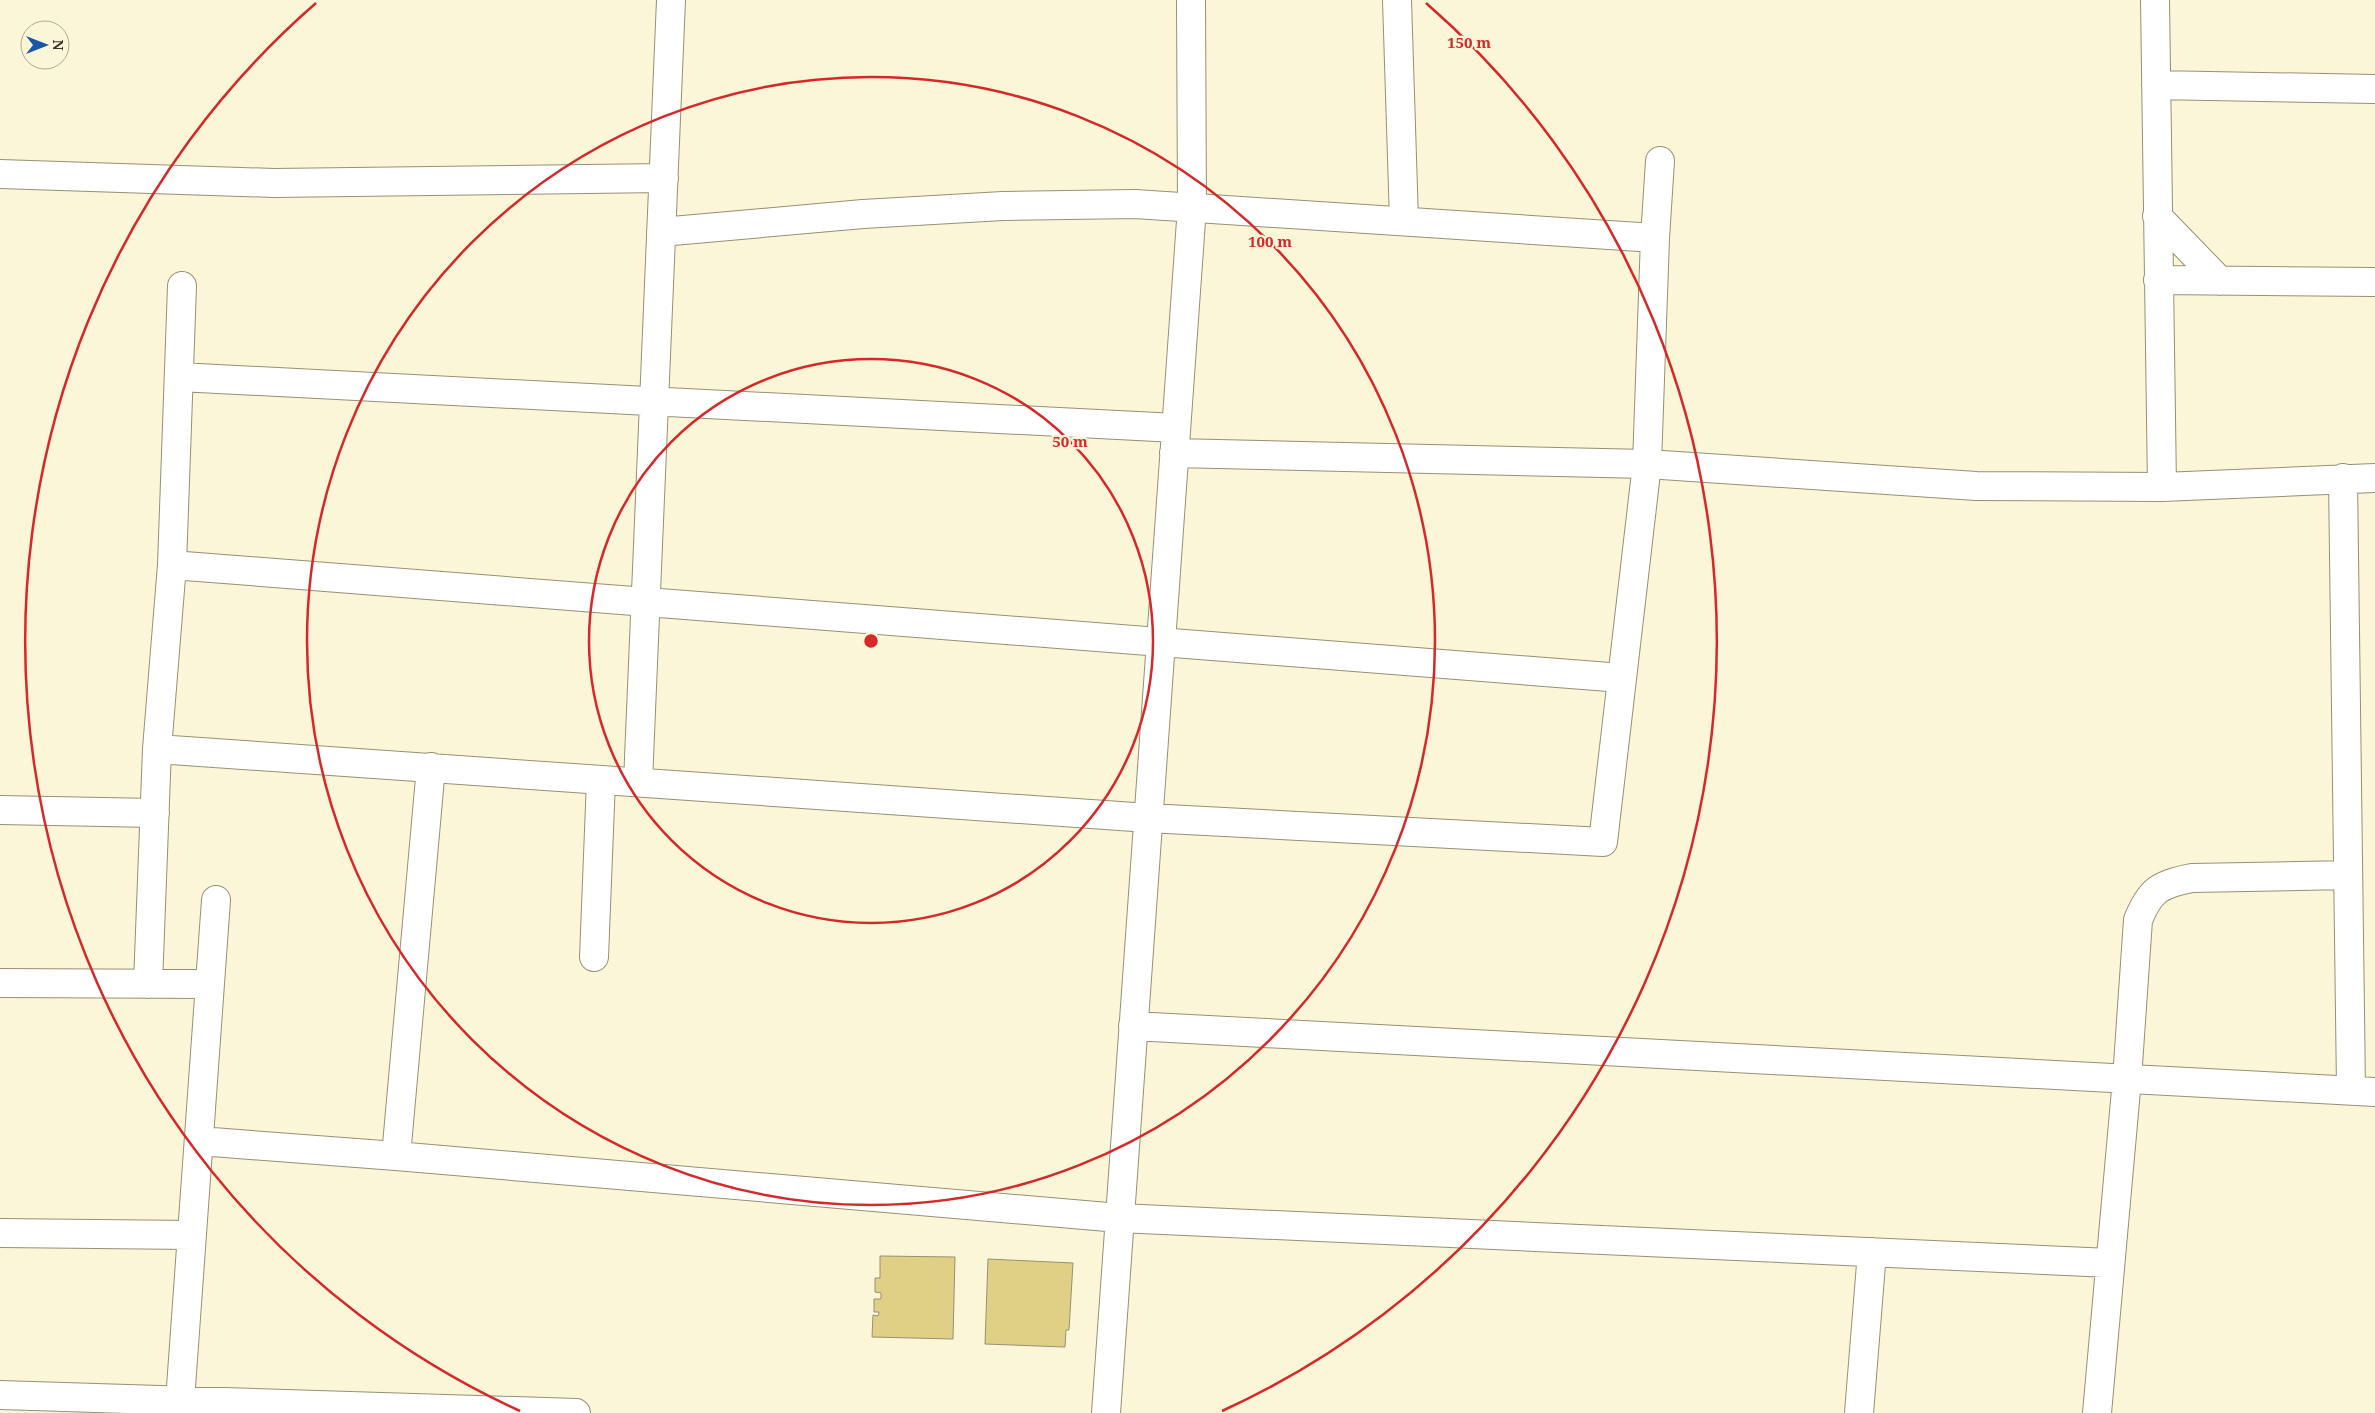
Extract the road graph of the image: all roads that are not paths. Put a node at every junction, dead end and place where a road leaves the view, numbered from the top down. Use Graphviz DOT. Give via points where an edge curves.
graph roads {
  1 [pos="671,0"];
  2 [pos="1191,0"];
  3 [pos="1397,0"];
  4 [pos="2156,0"];
  5 [pos="2156,85"];
  6 [pos="2375,89"];
  7 [pos="1660,161"];
  8 [pos="0,174"];
  9 [pos="664,178"];
  10 [pos="1192,207"];
  11 [pos="2157,216"];
  12 [pos="1404,221"];
  13 [pos="661,232"];
  14 [pos="1655,238"];
  15 [pos="2158,280"];
  16 [pos="2220,281"];
  17 [pos="2375,282"];
  18 [pos="182,286"];
  19 [pos="179,377"];
  20 [pos="654,402"];
  21 [pos="1175,440"];
  22 [pos="1646,464"];
  23 [pos="2343,478"];
  24 [pos="2375,478"];
  25 [pos="2162,487"];
  26 [pos="172,565"];
  27 [pos="646,600"];
  28 [pos="1161,642"];
  29 [pos="1622,678"];
  30 [pos="157,749"];
  31 [pos="431,767"];
  32 [pos="600,780"];
  33 [pos="638,782"];
  34 [pos="0,810"];
  35 [pos="155,813"];
  36 [pos="1148,818"];
  37 [pos="2348,875"];
  38 [pos="216,900"];
  39 [pos="594,957"];
  40 [pos="0,983"];
  41 [pos="148,984"];
  42 [pos="210,984"];
  43 [pos="1133,1026"];
  44 [pos="2127,1078"];
  45 [pos="2363,1091"];
  46 [pos="199,1141"];
  47 [pos="396,1156"];
  48 [pos="1120,1218"];
  49 [pos="0,1233"];
  50 [pos="192,1235"];
  51 [pos="1872,1252"];
  52 [pos="2110,1263"];
  53 [pos="0,1395"];
  54 [pos="180,1400"];
  55 [pos="47,1405"];
  56 [pos="576,1413"];
  57 [pos="1106,1413"];
  58 [pos="1859,1413"];
  59 [pos="2097,1413"];
  1 -- 9 [label="street"];
  2 -- 10 [label="street"];
  3 -- 12 [label="street"];
  4 -- 5 [label="street"];
  5 -- 6 [label="street"];
  5 -- 11 [label="street"];
  7 -- 14 [label="street"];
  8 -- 9 [label="street" via="274,183"];
  9 -- 13 [label="street"];
  10 -- 12 [label="street"];
  10 -- 13 [label="street" via="1135,204 1003,206 863,214"];
  10 -- 21 [label="street"];
  11 -- 15 [label="street"];
  11 -- 16 [label="street"];
  12 -- 14 [label="street"];
  13 -- 20 [label="street"];
  14 -- 22 [label="street"];
  15 -- 16 [label="street"];
  15 -- 25 [label="street"];
  16 -- 17 [label="street"];
  18 -- 19 [label="street"];
  19 -- 20 [label="street"];
  19 -- 26 [label="street"];
  20 -- 21 [label="street"];
  20 -- 27 [label="street"];
  21 -- 22 [label="street"];
  21 -- 28 [label="street"];
  22 -- 25 [label="street" via="1976,486"];
  22 -- 29 [label="street"];
  23 -- 24 [label="street"];
  23 -- 25 [label="street"];
  23 -- 37 [label="street"];
  26 -- 27 [label="street"];
  26 -- 30 [label="street"];
  27 -- 28 [label="street"];
  27 -- 33 [label="street"];
  28 -- 29 [label="street"];
  28 -- 36 [label="street"];
  29 -- 36 [label="street" via="1603,842"];
  30 -- 31 [label="street"];
  30 -- 35 [label="street"];
  31 -- 32 [label="street"];
  31 -- 47 [label="street"];
  32 -- 33 [label="street"];
  32 -- 39 [label="street"];
  33 -- 36 [label="street"];
  34 -- 35 [label="street"];
  35 -- 41 [label="street"];
  36 -- 43 [label="street"];
  37 -- 44 [label="street" via="2192,878 2171,882 2155,890 2138,920"];
  37 -- 45 [label="street"];
  38 -- 42 [label="street"];
  40 -- 41 [label="street"];
  41 -- 42 [label="street"];
  42 -- 46 [label="street"];
  43 -- 44 [label="street"];
  43 -- 48 [label="street"];
  44 -- 45 [label="street"];
  44 -- 52 [label="street"];
  46 -- 47 [label="street"];
  46 -- 50 [label="street"];
  47 -- 48 [label="street"];
  48 -- 51 [label="street"];
  48 -- 57 [label="street"];
  49 -- 50 [label="street"];
  50 -- 54 [label="street"];
  51 -- 52 [label="street"];
  51 -- 58 [label="street"];
  52 -- 59 [label="street"];
  53 -- 55 [label="street"];
  54 -- 55 [label="street"];
  54 -- 56 [label="street"];
}
